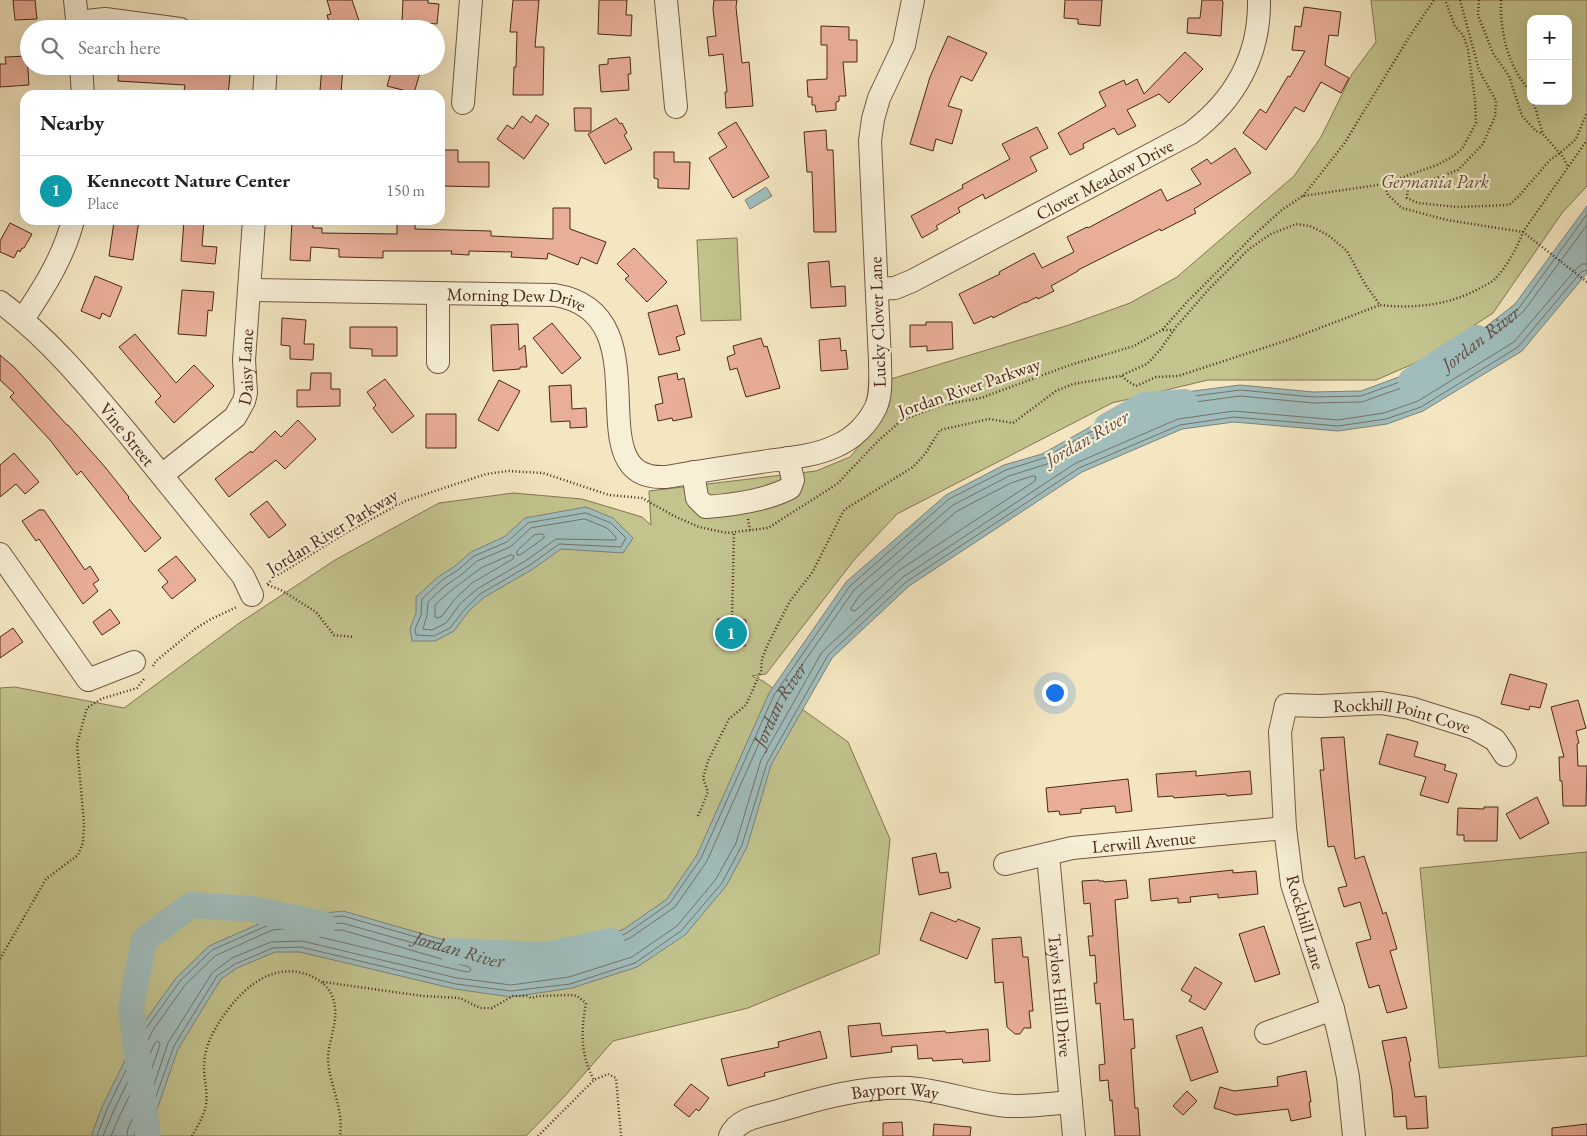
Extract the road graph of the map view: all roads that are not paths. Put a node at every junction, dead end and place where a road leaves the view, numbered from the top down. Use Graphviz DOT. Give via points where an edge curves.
graph roads {
  1 [pos="471,0"];
  2 [pos="666,0"];
  3 [pos="913,0"];
  4 [pos="1259,0"];
  5 [pos="76,17"];
  6 [pos="105,20"];
  7 [pos="82,75"];
  8 [pos="265,75"];
  9 [pos="83,90"];
  10 [pos="264,90"];
  11 [pos="463,103"];
  12 [pos="676,107"];
  13 [pos="71,225"];
  14 [pos="254,225"];
  15 [pos="877,289"];
  16 [pos="249,290"];
  17 [pos="438,293"];
  18 [pos="0,302"];
  19 [pos="23,319"];
  20 [pos="438,362"];
  21 [pos="788,458"];
  22 [pos="693,472"];
  23 [pos="162,475"];
  24 [pos="652,477"];
  25 [pos="0,554"];
  26 [pos="254,585"];
  27 [pos="144,668"];
  28 [pos="1286,705"];
  29 [pos="1505,755"];
  30 [pos="1285,828"];
  31 [pos="1048,855"];
  32 [pos="1005,864"];
  33 [pos="1332,1009"];
  34 [pos="1266,1033"];
  35 [pos="1071,1102"];
  36 [pos="730,1136"];
  37 [pos="1074,1136"];
  38 [pos="1354,1136"];
  1 -- 11 [label="street"];
  2 -- 12 [label="street"];
  3 -- 15 [label="street, Lucky Clover Lane" via="904,45 879,98 871,129"];
  4 -- 15 [label="street, Clover Meadow Drive" via="1256,37 1245,71 1224,103 1197,128 912,281 896,288"];
  5 -- 6 [label="street"];
  7 -- 9 [label="street"];
  8 -- 10 [label="street"];
  13 -- 19 [label="street" via="49,280"];
  14 -- 16 [label="street, Daisy Lane"];
  15 -- 21 [label="street, Lucky Clover Lane" via="880,395 871,416 838,446"];
  16 -- 17 [label="street, Morning Dew Drive"];
  16 -- 23 [label="street, Daisy Lane" via="244,360 246,393 241,410"];
  17 -- 20 [label="street"];
  17 -- 24 [label="street, Morning Dew Drive" via="555,295 571,299 594,313 606,328 613,345 623,452 632,466"];
  18 -- 19 [label="street, Vine Street"];
  19 -- 23 [label="street, Vine Street" via="79,376"];
  21 -- 22 [label="street, Lucky Clover Lane"];
  21 -- 22 [label="street" via="793,480 790,488 778,495 720,506 706,507 697,498"];
  22 -- 24 [label="street, Lucky Clover Lane"];
  23 -- 26 [label="street, Vine Street"];
  25 -- 27 [label="street" via="88,680"];
  28 -- 29 [label="street, Rockhill Point Cove" via="1381,703 1410,708 1474,728 1494,740"];
  28 -- 30 [label="street, Rockhill Lane" via="1280,732"];
  30 -- 31 [label="street, Lerwill Avenue" via="1072,848"];
  30 -- 33 [label="street, Rockhill Lane" via="1292,884"];
  31 -- 32 [label="street, Lerwill Avenue"];
  31 -- 35 [label="street, Taylors Hill Drive"];
  33 -- 34 [label="street"];
  33 -- 38 [label="street, Rockhill Lane" via="1348,1077"];
  35 -- 36 [label="street, Bayport Way" via="1012,1106 911,1088 884,1087 812,1101 746,1120 736,1126"];
  35 -- 37 [label="street, Taylors Hill Drive"];
}
